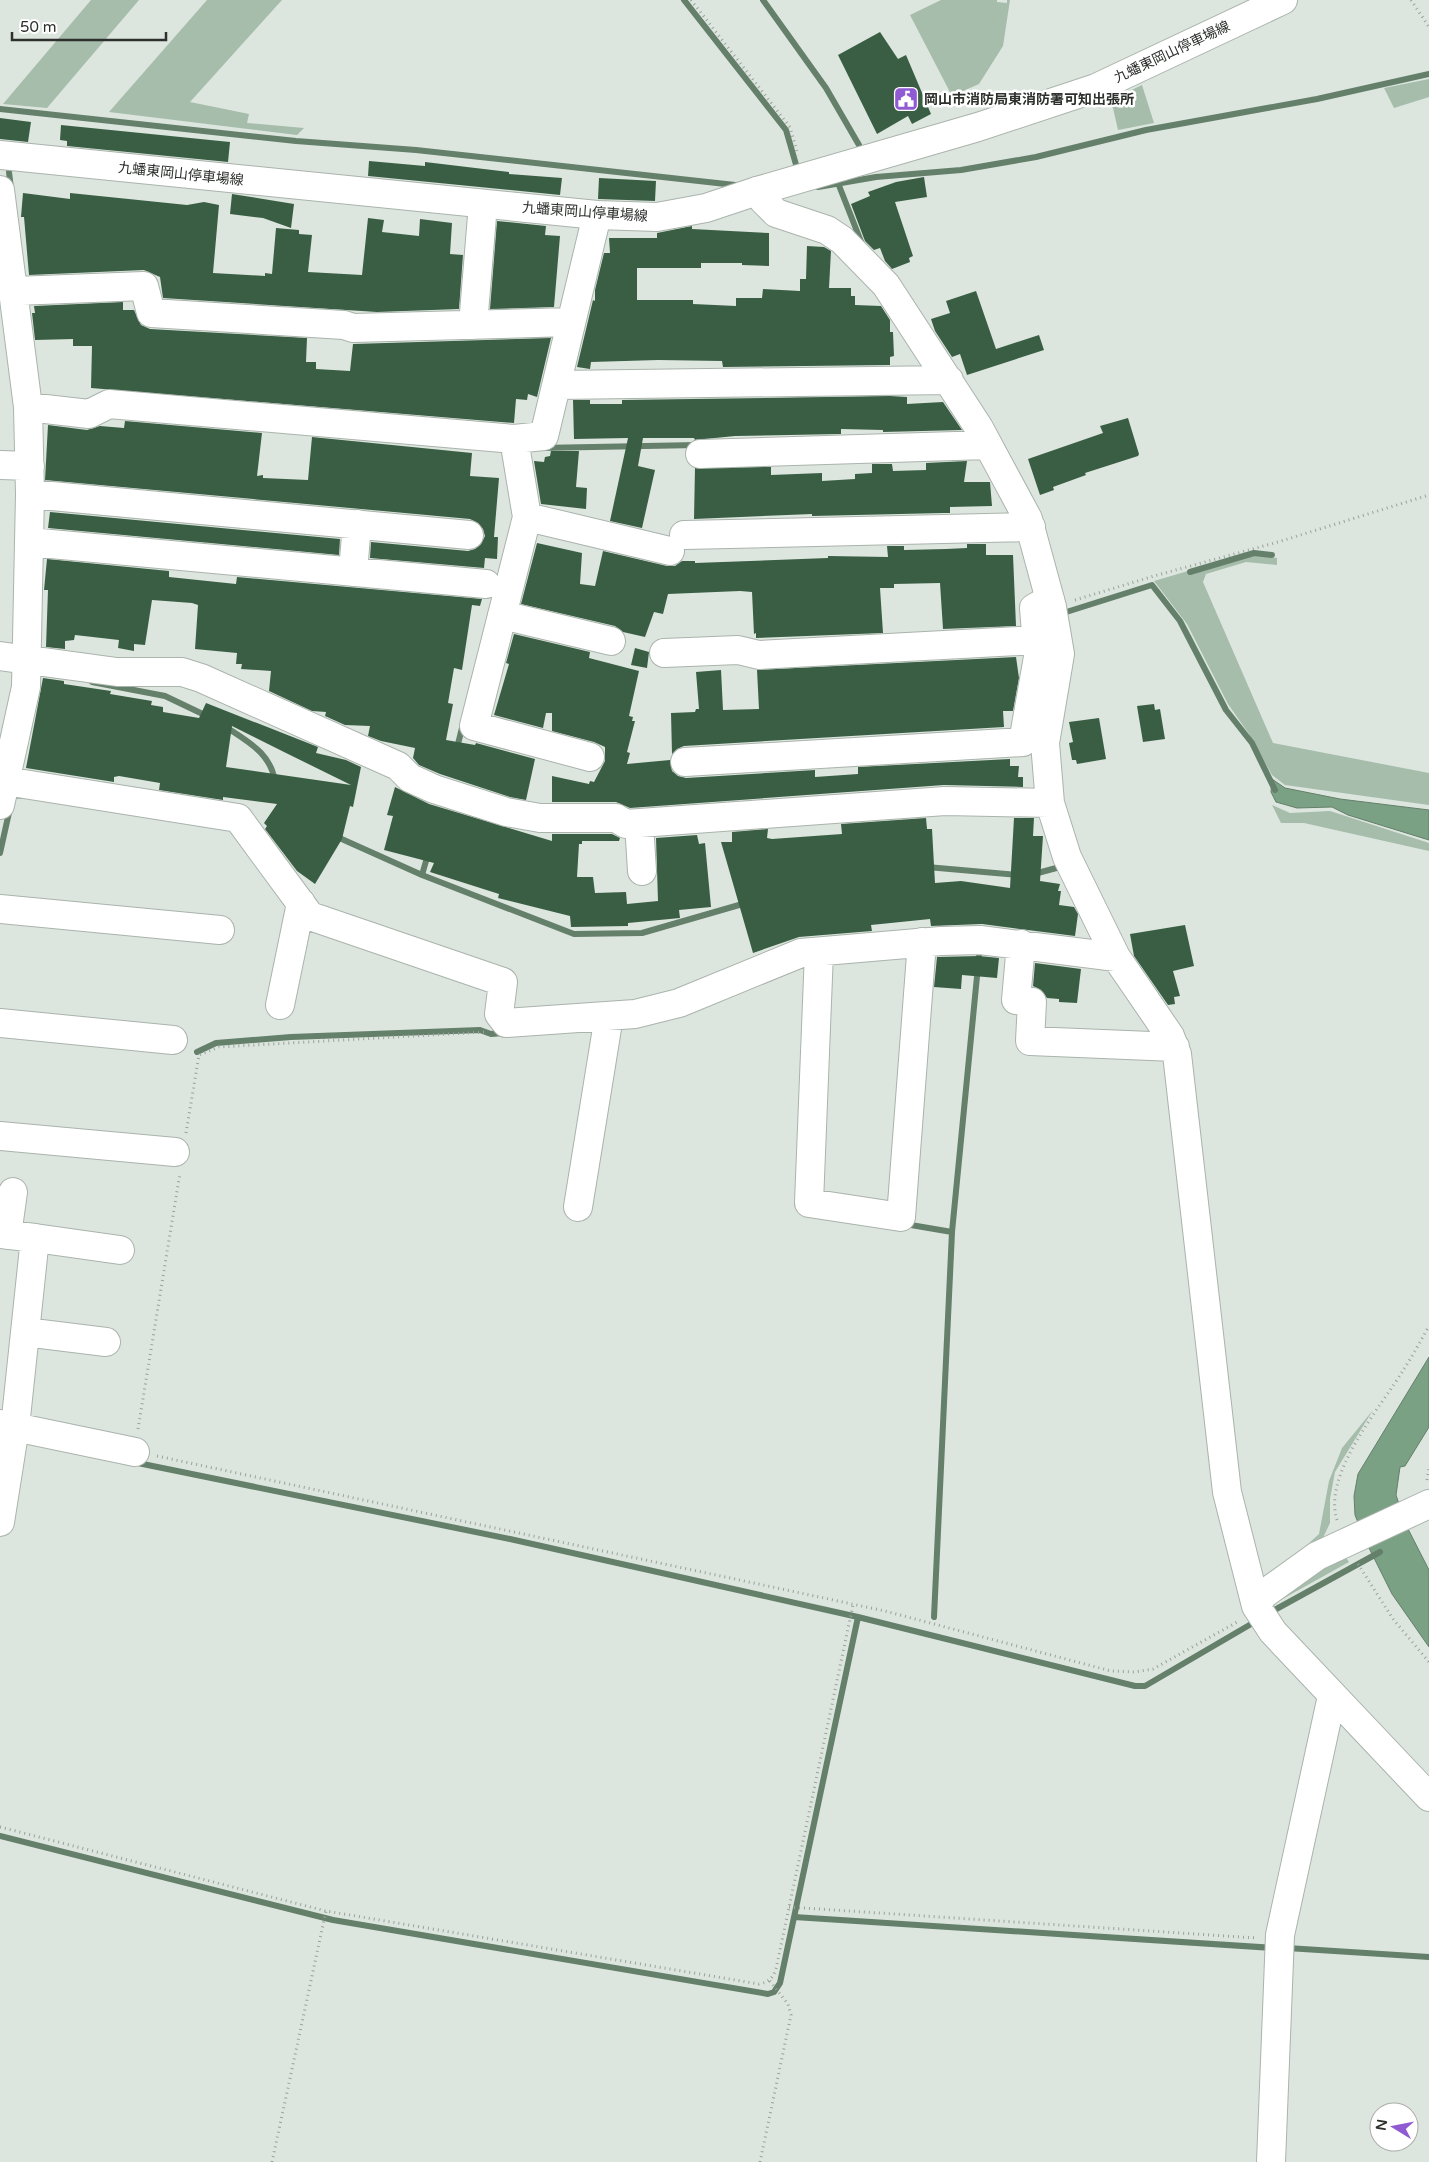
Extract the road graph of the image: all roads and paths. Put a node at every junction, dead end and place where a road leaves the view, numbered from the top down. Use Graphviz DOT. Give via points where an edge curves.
graph roads {
  1 [pos="691,0"];
  2 [pos="1283,0"];
  3 [pos="1411,0"];
  4 [pos="1429,26"];
  5 [pos="0,155"];
  6 [pos="805,177"];
  7 [pos="0,190"];
  8 [pos="757,190"];
  9 [pos="484,204"];
  10 [pos="596,215"];
  11 [pos="15,291"];
  12 [pos="565,322"];
  13 [pos="473,325"];
  14 [pos="949,380"];
  15 [pos="556,385"];
  16 [pos="28,407"];
  17 [pos="514,439"];
  18 [pos="988,446"];
  19 [pos="700,454"];
  20 [pos="0,465"];
  21 [pos="30,466"];
  22 [pos="30,494"];
  23 [pos="1429,495"];
  24 [pos="527,517"];
  25 [pos="357,524"];
  26 [pos="1031,527"];
  27 [pos="469,535"];
  28 [pos="30,542"];
  29 [pos="353,572"];
  30 [pos="486,584"];
  31 [pos="1060,601"];
  32 [pos="502,615"];
  33 [pos="1037,640"];
  34 [pos="611,641"];
  35 [pos="664,653"];
  36 [pos="0,656"];
  37 [pos="26,667"];
  38 [pos="1035,742"];
  39 [pos="590,757"];
  40 [pos="685,762"];
  41 [pos="7,784"];
  42 [pos="1044,803"];
  43 [pos="639,823"];
  44 [pos="642,871"];
  45 [pos="301,903"];
  46 [pos="0,909"];
  47 [pos="220,930"];
  48 [pos="922,942"];
  49 [pos="1021,944"];
  50 [pos="819,952"];
  51 [pos="1116,957"];
  52 [pos="280,1005"];
  53 [pos="0,1023"];
  54 [pos="608,1023"];
  55 [pos="483,1032"];
  56 [pos="174,1040"];
  57 [pos="1175,1048"];
  58 [pos="0,1136"];
  59 [pos="180,1155"];
  60 [pos="13,1192"];
  61 [pos="578,1206"];
  62 [pos="3,1234"];
  63 [pos="35,1238"];
  64 [pos="120,1250"];
  65 [pos="1429,1326"];
  66 [pos="25,1332"];
  67 [pos="106,1342"];
  68 [pos="11,1431"];
  69 [pos="134,1452"];
  70 [pos="1421,1508"];
  71 [pos="0,1522"];
  72 [pos="1349,1540"];
  73 [pos="1361,1569"];
  74 [pos="853,1605"];
  75 [pos="1260,1613"];
  76 [pos="1429,1662"];
  77 [pos="1332,1696"];
  78 [pos="1429,1796"];
  79 [pos="0,1827"];
  80 [pos="791,1907"];
  81 [pos="325,1913"];
  82 [pos="1279,1945"];
  83 [pos="769,1980"];
  84 [pos="272,2162"];
  85 [pos="760,2162"];
  86 [pos="1271,2162"];
  1 -- 6 [label="path" via="790,128"];
  2 -- 6 [label="street, 九蟠東岡山停車場線" via="1096,88 978,127"];
  3 -- 4 [label="path"];
  5 -- 9 [label="street, 九蟠東岡山停車場線"];
  6 -- 8 [label="street, 九蟠東岡山停車場線"];
  7 -- 11 [label="street"];
  8 -- 10 [label="street, 九蟠東岡山停車場線" via="706,208 657,217"];
  8 -- 14 [label="street" via="776,213 827,230 842,240 886,285"];
  9 -- 10 [label="street, 九蟠東岡山停車場線"];
  9 -- 13 [label="street"];
  10 -- 12 [label="street"];
  11 -- 13 [label="street" via="144,286 151,313 344,324 353,328"];
  11 -- 16 [label="street"];
  12 -- 13 [label="street"];
  12 -- 15 [label="street"];
  14 -- 15 [label="street"];
  14 -- 18 [label="street"];
  15 -- 17 [label="street" via="544,436"];
  16 -- 17 [label="street" via="89,414 109,404"];
  16 -- 21 [label="street"];
  17 -- 24 [label="street"];
  18 -- 19 [label="street"];
  18 -- 26 [label="street"];
  20 -- 21 [label="street"];
  21 -- 22 [label="street"];
  22 -- 25 [label="street"];
  22 -- 28 [label="street"];
  23 -- 31 [label="path" via="1278,542"];
  24 -- 26 [label="street" via="677,543"];
  24 -- 32 [label="street"];
  25 -- 27 [label="street"];
  25 -- 29 [label="street"];
  26 -- 31 [label="street"];
  28 -- 29 [label="street"];
  28 -- 37 [label="street"];
  29 -- 30 [label="street"];
  31 -- 33 [label="street" via="1034,608"];
  31 -- 38 [label="street" via="1060,654"];
  32 -- 34 [label="street"];
  32 -- 39 [label="street" via="474,726"];
  33 -- 35 [label="street" via="759,655 738,650"];
  33 -- 38 [label="street"];
  36 -- 37 [label="street"];
  37 -- 41 [label="street" via="26,687"];
  37 -- 43 [label="street" via="182,672 398,766 410,778 445,793 506,812 540,818 616,818 626,824"];
  38 -- 40 [label="street"];
  38 -- 42 [label="street"];
  41 -- 45 [label="street" via="238,818"];
  42 -- 43 [label="street" via="945,801"];
  42 -- 51 [label="street"];
  43 -- 44 [label="street"];
  45 -- 52 [label="street"];
  45 -- 54 [label="street" via="310,916 503,982 499,1014 506,1023"];
  46 -- 47 [label="street"];
  48 -- 49 [label="street" via="980,940"];
  48 -- 50 [label="street"];
  48 -- 50 [label="street" via="901,1217 809,1203"];
  49 -- 51 [label="street"];
  49 -- 57 [label="street" via="1016,1000 1032,1002 1030,1041"];
  50 -- 54 [label="street" via="801,953 680,1003"];
  51 -- 57 [label="street"];
  53 -- 56 [label="street"];
  54 -- 61 [label="street"];
  55 -- 59 [label="path" via="219,1047 199,1055"];
  57 -- 75 [label="street" via="1227,1492"];
  58 -- 59 [label="street"];
  59 -- 69 [label="path"];
  60 -- 62 [label="street"];
  62 -- 63 [label="street"];
  63 -- 64 [label="street"];
  63 -- 66 [label="street"];
  65 -- 72 [label="path" via="1406,1368 1352,1450 1340,1476 1335,1495 1336,1515"];
  66 -- 67 [label="street"];
  66 -- 68 [label="street"];
  68 -- 69 [label="street"];
  68 -- 71 [label="street"];
  69 -- 74 [label="path"];
  70 -- 72 [label="street"];
  72 -- 75 [label="street" via="1317,1556 1264,1594"];
  73 -- 76 [label="path"];
  74 -- 75 [label="path" via="1093,1667 1134,1672 1153,1669"];
  74 -- 80 [label="path"];
  75 -- 77 [label="street"];
  77 -- 78 [label="street"];
  77 -- 82 [label="street"];
  79 -- 81 [label="path"];
  80 -- 82 [label="path"];
  80 -- 83 [label="path" via="776,1969"];
  81 -- 83 [label="path" via="759,1984"];
  81 -- 84 [label="path"];
  82 -- 86 [label="street"];
  83 -- 85 [label="path" via="788,2004 791,2015"];
}
